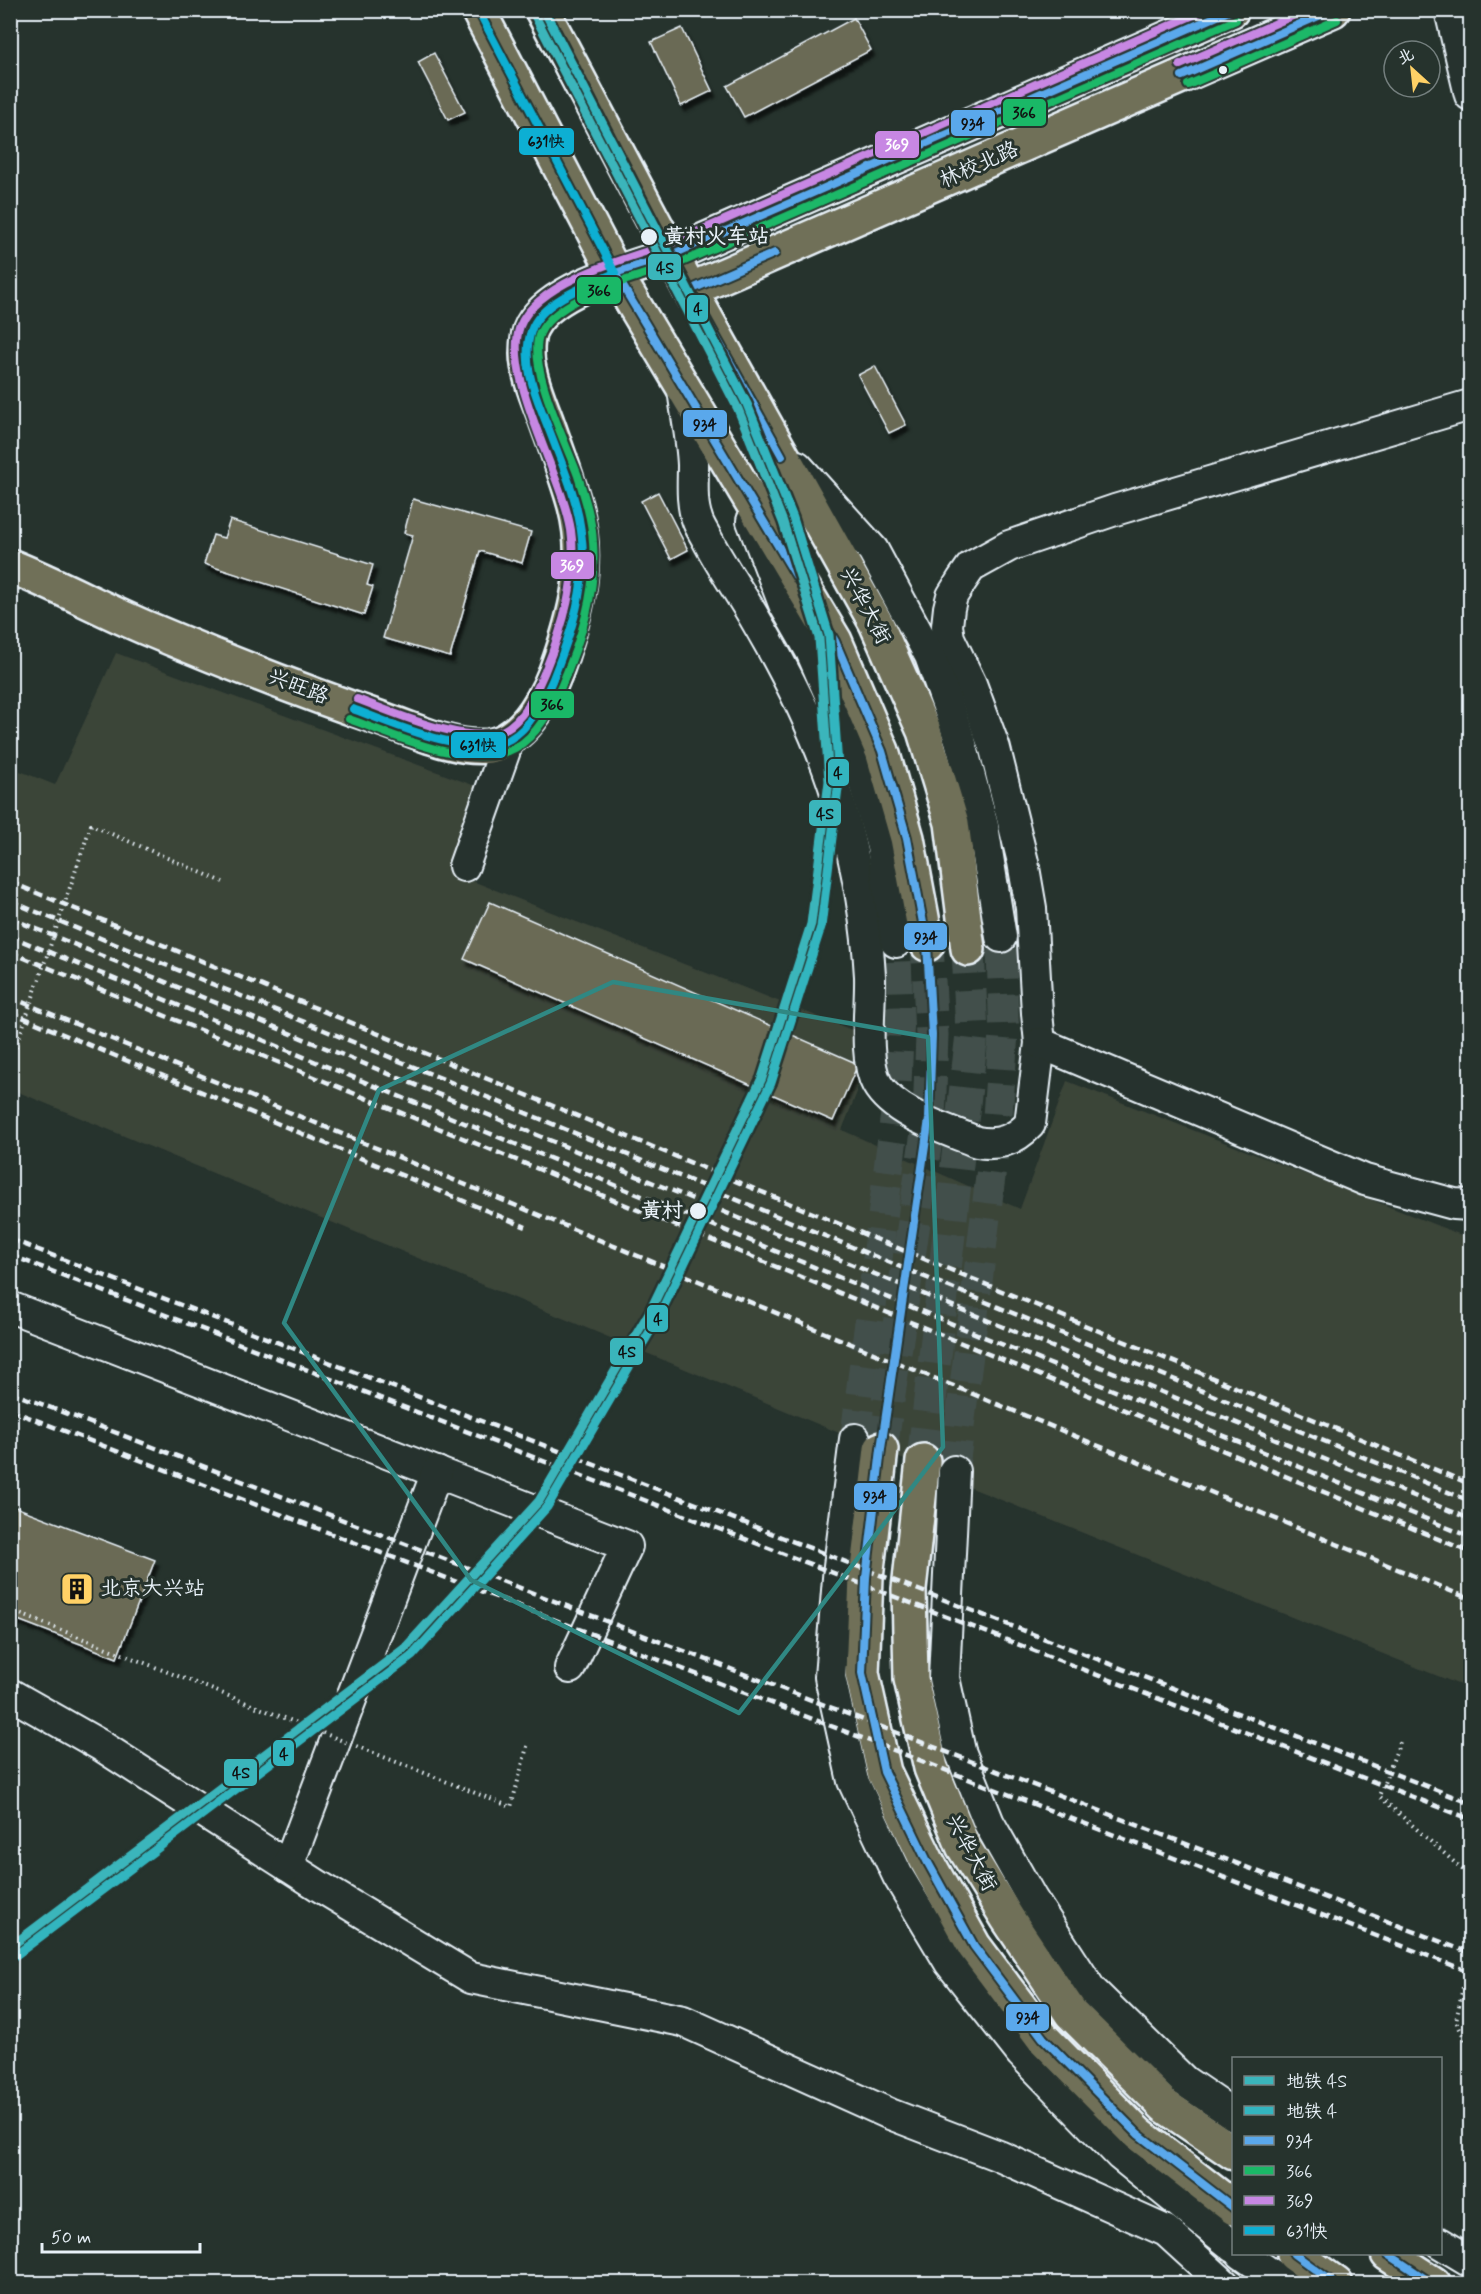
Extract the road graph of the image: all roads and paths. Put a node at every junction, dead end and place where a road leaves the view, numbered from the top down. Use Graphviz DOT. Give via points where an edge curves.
graph roads {
  1 [pos="478,10"];
  2 [pos="542,10"];
  3 [pos="1232,10"];
  4 [pos="1333,10"];
  5 [pos="1450,10"];
  6 [pos="1470,95"];
  7 [pos="671,255"];
  8 [pos="615,273"];
  9 [pos="690,290"];
  10 [pos="683,389"];
  11 [pos="1470,405"];
  12 [pos="774,440"];
  13 [pos="10,566"];
  14 [pos="509,740"];
  15 [pos="464,866"];
  16 [pos="223,882"];
  17 [pos="1001,937"];
  18 [pos="912,943"];
  19 [pos="968,949"];
  20 [pos="1041,1043"];
  21 [pos="10,1065"];
  22 [pos="1470,1205"];
  23 [pos="10,1307"];
  24 [pos="868,1444"];
  25 [pos="923,1461"];
  26 [pos="437,1472"];
  27 [pos="954,1472"];
  28 [pos="10,1610"];
  29 [pos="570,1668"];
  30 [pos="10,1694"];
  31 [pos="1400,1742"];
  32 [pos="528,1743"];
  33 [pos="288,1866"];
  34 [pos="1470,1876"];
  35 [pos="1470,1952"];
  36 [pos="1470,2049"];
  37 [pos="1232,2114"];
  38 [pos="1232,2151"];
  39 [pos="1232,2207"];
  40 [pos="1442,2244"];
  41 [pos="1232,2246"];
  42 [pos="1245,2255"];
  43 [pos="1297,2255"];
  44 [pos="1391,2255"];
  45 [pos="1470,2261"];
  46 [pos="1331,2282"];
  47 [pos="1224,2283"];
  48 [pos="1285,2283"];
  49 [pos="1434,2283"];
  1 -- 8 [label="main road, 兴华大街"];
  2 -- 7 [label="main road"];
  3 -- 7 [label="main road, 林校北路"];
  4 -- 9 [label="main road, 林校北路"];
  5 -- 6 [label="street"];
  7 -- 8 [label="main road, 林校北路"];
  7 -- 9 [label="main road, 兴华大街"];
  8 -- 9 [label="main road"];
  8 -- 10 [label="main road, 兴华大街"];
  8 -- 14 [label="main road, 林校北路" via="551,304 531,327 526,356 583,544 577,610 559,664 537,709"];
  9 -- 12 [label="main road, 兴华大街"];
  10 -- 18 [label="main road, 兴华大街" via="835,641 882,751 907,838"];
  10 -- 20 [label="street" via="697,520 758,623 798,702 843,817 864,916 870,976 869,1043 877,1083 889,1101 977,1143 1009,1140 1030,1124"];
  11 -- 20 [label="street" via="1115,510 1009,546 971,567 962,580 952,596 949,638 995,749 1023,862 1031,908"];
  12 -- 17 [label="street" via="873,550 930,656 960,740 983,826"];
  12 -- 19 [label="main road, 兴华大街" via="876,623 924,731 952,823"];
  13 -- 14 [label="main road, 兴旺路" via="150,630 363,712 466,745 490,746"];
  14 -- 15 [label="street"];
  16 -- 21 [label="path, bridge" via="91,825"];
  20 -- 22 [label="street" via="1365,1179"];
  23 -- 26 [label="street"];
  24 -- 39 [label="main road, 兴华大街" via="862,1673 884,1772 927,1862 974,1946 1043,2038 1138,2134"];
  24 -- 41 [label="street" via="838,1566 830,1677 853,1781 898,1876 950,1963 1021,2053 1120,2155"];
  25 -- 38 [label="main road, 兴华大街" via="909,1589 911,1679 931,1768 963,1846 1071,2013 1165,2106"];
  26 -- 29 [label="street" via="627,1546"];
  26 -- 33 [label="street"];
  27 -- 37 [label="street" via="944,1678 960,1751 989,1823 1091,1990 1184,2082"];
  28 -- 32 [label="path, bridge" via="511,1807"];
  30 -- 33 [label="street" via="100,1745"];
  31 -- 34 [label="path" via="1379,1796"];
  33 -- 47 [label="street" via="471,1978 683,2021 1166,2231"];
  35 -- 36 [label="path" via="1456,2021"];
  40 -- 45 [label="street"];
  42 -- 48 [label="street"];
  43 -- 46 [label="main road"];
  44 -- 49 [label="main road"];
}
